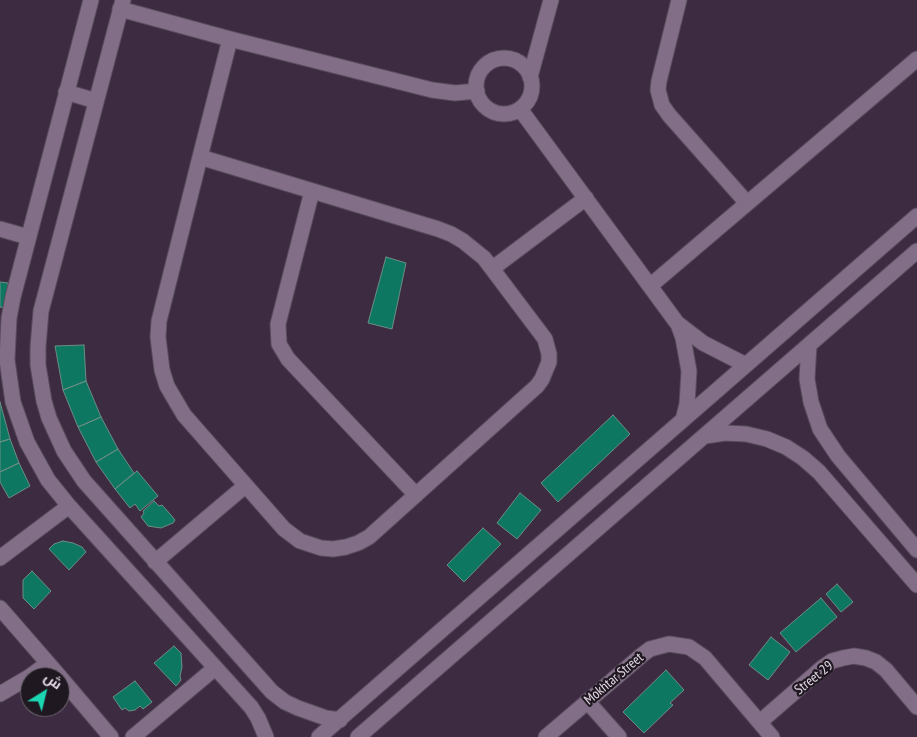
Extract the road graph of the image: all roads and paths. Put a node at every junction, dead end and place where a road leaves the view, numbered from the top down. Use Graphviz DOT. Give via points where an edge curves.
graph roads {
  1 [pos="91,0"];
  2 [pos="551,0"];
  3 [pos="679,0"];
  4 [pos="122,5"];
  5 [pos="230,39"];
  6 [pos="917,59"];
  7 [pos="530,77"];
  8 [pos="476,91"];
  9 [pos="66,92"];
  10 [pos="96,101"];
  11 [pos="520,109"];
  12 [pos="200,158"];
  13 [pos="312,191"];
  14 [pos="586,198"];
  15 [pos="747,203"];
  16 [pos="917,216"];
  17 [pos="0,229"];
  18 [pos="28,237"];
  19 [pos="917,251"];
  20 [pos="493,268"];
  21 [pos="650,286"];
  22 [pos="835,288"];
  23 [pos="852,307"];
  24 [pos="677,323"];
  25 [pos="809,345"];
  26 [pos="746,366"];
  27 [pos="683,420"];
  28 [pos="705,436"];
  29 [pos="245,486"];
  30 [pos="416,495"];
  31 [pos="69,506"];
  32 [pos="917,550"];
  33 [pos="0,558"];
  34 [pos="155,562"];
  35 [pos="917,584"];
  36 [pos="196,607"];
  37 [pos="0,608"];
  38 [pos="176,624"];
  39 [pos="48,663"];
  40 [pos="51,667"];
  41 [pos="215,668"];
  42 [pos="70,689"];
  43 [pos="272,692"];
  44 [pos="0,694"];
  45 [pos="587,701"];
  46 [pos="917,707"];
  47 [pos="251,708"];
  48 [pos="340,720"];
  49 [pos="760,722"];
  50 [pos="111,737"];
  51 [pos="133,737"];
  52 [pos="266,737"];
  53 [pos="319,737"];
  54 [pos="358,737"];
  55 [pos="546,737"];
  56 [pos="619,737"];
  57 [pos="772,737"];
  1 -- 9 [label="street"];
  2 -- 7 [label="street"];
  3 -- 15 [label="street" via="659,81 660,98 669,115"];
  4 -- 5 [label="street"];
  4 -- 10 [label="street"];
  5 -- 8 [label="street" via="438,91"];
  5 -- 12 [label="street"];
  6 -- 15 [label="street"];
  7 -- 8 [label="street" via="514,60 502,58 482,68"];
  7 -- 11 [label="street" via="532,89"];
  8 -- 11 [label="street" via="480,101 499,114"];
  9 -- 10 [label="street"];
  9 -- 18 [label="street"];
  10 -- 34 [label="street" via="41,311 40,383 56,435 74,467"];
  11 -- 14 [label="street"];
  12 -- 13 [label="street"];
  12 -- 29 [label="street" via="159,321 159,354 162,370 184,415"];
  13 -- 20 [label="street" via="438,228 469,245"];
  13 -- 30 [label="street" via="278,324 279,344 288,359"];
  14 -- 20 [label="street"];
  14 -- 21 [label="street"];
  15 -- 21 [label="street"];
  16 -- 22 [label="street"];
  17 -- 18 [label="street"];
  18 -- 31 [label="street" via="9,318 9,382 27,442 48,480"];
  19 -- 23 [label="street"];
  20 -- 30 [label="street" via="545,339 549,354 546,371 536,386"];
  21 -- 24 [label="street"];
  22 -- 23 [label="street"];
  22 -- 26 [label="street"];
  23 -- 25 [label="street"];
  24 -- 26 [label="street" via="703,343"];
  24 -- 27 [label="street" via="689,371"];
  25 -- 28 [label="street"];
  25 -- 32 [label="street" via="806,379 820,429 838,456"];
  26 -- 27 [label="street"];
  27 -- 48 [label="street"];
  28 -- 35 [label="street" via="746,434 786,447 803,458"];
  28 -- 54 [label="street"];
  29 -- 30 [label="street" via="292,536 310,545 333,549 369,537"];
  29 -- 34 [label="street"];
  31 -- 33 [label="street"];
  31 -- 38 [label="street"];
  34 -- 36 [label="street"];
  36 -- 38 [label="street"];
  36 -- 43 [label="street"];
  37 -- 39 [label="street"];
  38 -- 41 [label="street"];
  39 -- 40 [label="street"];
  39 -- 44 [label="street"];
  41 -- 47 [label="street"];
  41 -- 51 [label="street"];
  42 -- 50 [label="street"];
  43 -- 47 [label="street" via="266,701"];
  43 -- 48 [label="street" via="298,708"];
  45 -- 49 [label="street, Mokhtar Street" via="650,649 679,644 705,658"];
  45 -- 55 [label="street, Mokhtar Street"];
  45 -- 56 [label="street"];
  46 -- 49 [label="street, Street 29" via="886,670 876,662 854,656 822,668"];
  47 -- 52 [label="street"];
  48 -- 53 [label="street"];
  49 -- 57 [label="street, Mokhtar Street"];
}
